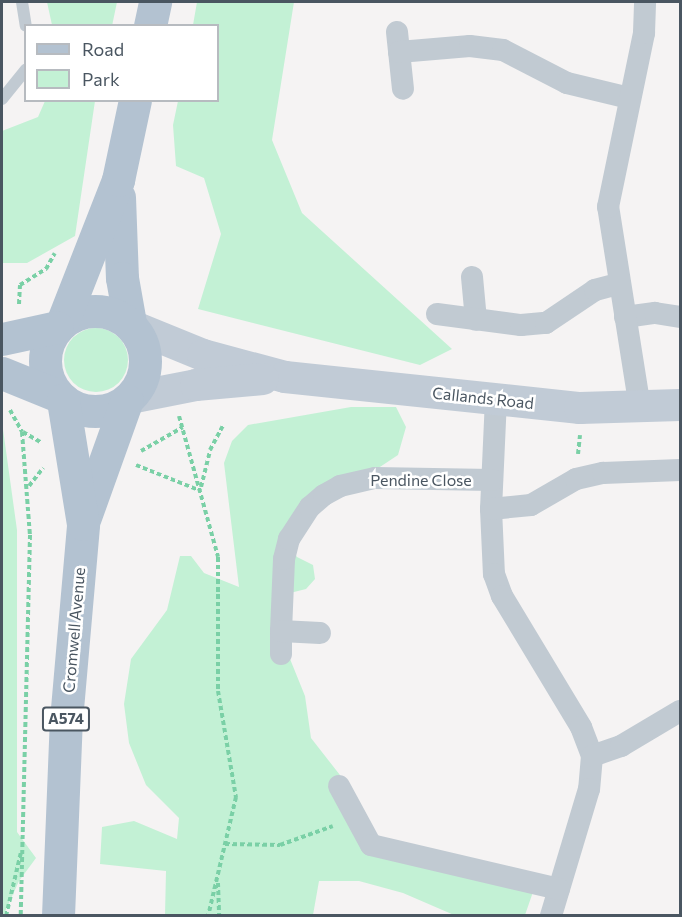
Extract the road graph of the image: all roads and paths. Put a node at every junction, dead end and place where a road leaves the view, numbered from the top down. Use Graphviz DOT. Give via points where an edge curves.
graph roads {
  1 [pos="22,2"];
  2 [pos="155,2"];
  3 [pos="645,2"];
  4 [pos="26,24"];
  5 [pos="150,24"];
  6 [pos="24,72"];
  7 [pos="403,89"];
  8 [pos="629,98"];
  9 [pos="2,99"];
  10 [pos="135,102"];
  11 [pos="118,180"];
  12 [pos="56,250"];
  13 [pos="472,277"];
  14 [pos="618,284"];
  15 [pos="20,285"];
  16 [pos="436,315"];
  17 [pos="625,317"];
  18 [pos="681,317"];
  19 [pos="476,320"];
  20 [pos="60,325"];
  21 [pos="131,325"];
  22 [pos="2,339"];
  23 [pos="2,373"];
  24 [pos="285,377"];
  25 [pos="61,398"];
  26 [pos="129,399"];
  27 [pos="496,399"];
  28 [pos="681,405"];
  29 [pos="9,407"];
  30 [pos="176,408"];
  31 [pos="640,408"];
  32 [pos="223,426"];
  33 [pos="183,427"];
  34 [pos="134,454"];
  35 [pos="124,460"];
  36 [pos="681,470"];
  37 [pos="492,480"];
  38 [pos="202,489"];
  39 [pos="491,509"];
  40 [pos="83,524"];
  41 [pos="281,631"];
  42 [pos="320,633"];
  43 [pos="281,654"];
  44 [pos="681,711"];
  45 [pos="592,756"];
  46 [pos="339,786"];
  47 [pos="356,817"];
  48 [pos="23,838"];
  49 [pos="225,844"];
  50 [pos="218,878"];
  51 [pos="559,889"];
  52 [pos="6,915"];
  53 [pos="21,915"];
  54 [pos="58,915"];
  55 [pos="208,915"];
  56 [pos="219,915"];
  57 [pos="550,915"];
  1 -- 4 [label="lane"];
  2 -- 5 [label="main road"];
  3 -- 8 [label="street" via="644,33"];
  6 -- 9 [label="lane"];
  7 -- 8 [label="street" via="398,42 503,50 567,83"];
  8 -- 14 [label="street" via="608,207"];
  10 -- 11 [label="main road, A574"];
  11 -- 20 [label="main road, A574"];
  11 -- 21 [label="main road, A574" via="120,260"];
  12 -- 15 [label="path" via="46,269"];
  13 -- 19 [label="street"];
  14 -- 17 [label="street"];
  14 -- 19 [label="street" via="595,290 546,323 521,325"];
  16 -- 19 [label="street"];
  17 -- 18 [label="street" via="655,313"];
  17 -- 31 [label="street"];
  20 -- 21 [label="main road" via="88,310 111,313"];
  20 -- 22 [label="main road"];
  20 -- 25 [label="main road, A574" via="49,340 45,370"];
  21 -- 24 [label="street, Callands Road" via="203,355"];
  21 -- 26 [label="main road, A574" via="141,339 145,370"];
  23 -- 25 [label="main road"];
  24 -- 26 [label="street, Callands Road" via="196,385"];
  24 -- 27 [label="street, Callands Road"];
  25 -- 26 [label="main road" via="95,411 112,409"];
  25 -- 40 [label="main road, Cromwell Avenue / A574"];
  26 -- 40 [label="main road, Cromwell Avenue / A574"];
  27 -- 31 [label="street, Callands Road" via="579,408"];
  27 -- 37 [label="street, Pendine Close"];
  28 -- 31 [label="street, Callands Road"];
  29 -- 48 [label="path" via="22,432 28,487"];
  30 -- 33 [label="path"];
  32 -- 38 [label="path" via="210,450"];
  33 -- 34 [label="path"];
  33 -- 38 [label="path"];
  35 -- 38 [label="path"];
  36 -- 39 [label="street" via="603,472 576,479 531,505"];
  37 -- 39 [label="street, Pendine Close"];
  37 -- 41 [label="street, Pendine Close" via="375,478 340,486 324,495 310,507 289,538 284,559"];
  38 -- 49 [label="path" via="218,557 218,691 236,797"];
  39 -- 45 [label="street, Pendine Close" via="490,551 502,596 581,727"];
  40 -- 54 [label="main road, Cromwell Avenue / A574" via="66,720"];
  41 -- 42 [label="street"];
  41 -- 43 [label="street, Pendine Close"];
  44 -- 45 [label="street" via="621,746"];
  45 -- 51 [label="street, Pendine Close" via="589,789"];
  46 -- 47 [label="street"];
  47 -- 49 [label="path" via="280,845"];
  47 -- 51 [label="street" via="371,845"];
  48 -- 52 [label="path"];
  48 -- 53 [label="path"];
  49 -- 50 [label="path"];
  50 -- 55 [label="path"];
  50 -- 56 [label="path"];
  51 -- 57 [label="street, Pendine Close"];
}
